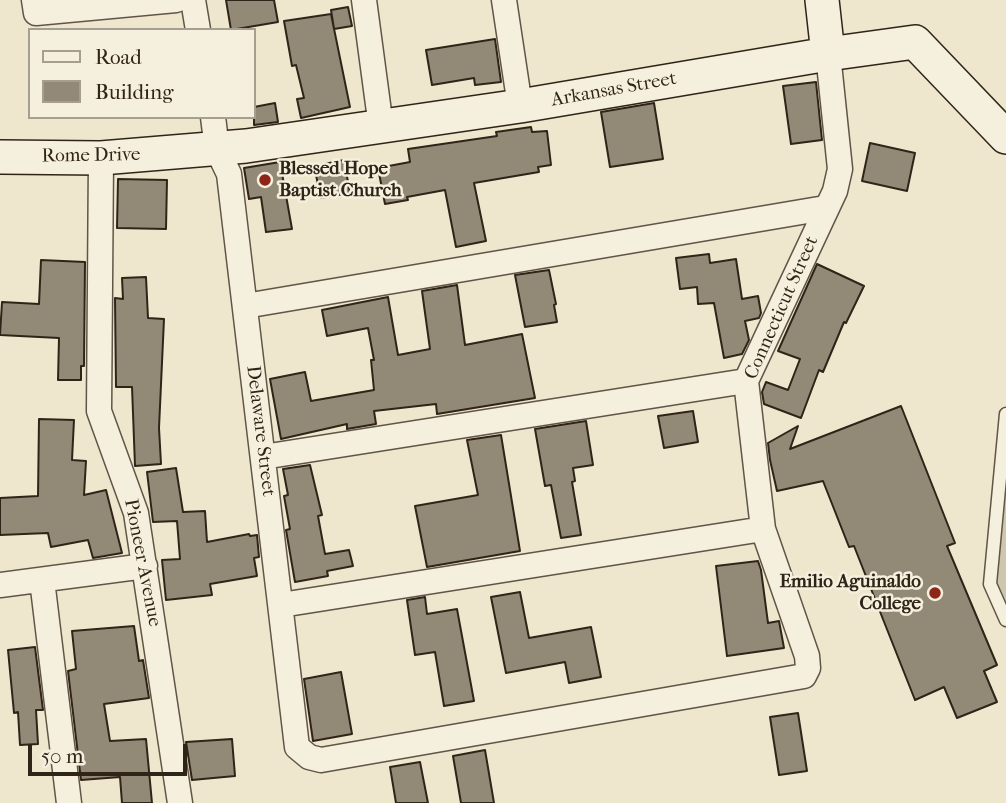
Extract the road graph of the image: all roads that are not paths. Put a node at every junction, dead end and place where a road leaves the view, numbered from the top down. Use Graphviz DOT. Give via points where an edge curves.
graph roads {
  1 [pos="34,0"];
  2 [pos="176,0"];
  3 [pos="193,0"];
  4 [pos="363,0"];
  5 [pos="504,0"];
  6 [pos="822,0"];
  7 [pos="198,28"];
  8 [pos="828,54"];
  9 [pos="520,107"];
  10 [pos="381,127"];
  11 [pos="215,133"];
  12 [pos="1006,138"];
  13 [pos="182,152"];
  14 [pos="0,157"];
  15 [pos="102,159"];
  16 [pos="825,208"];
  17 [pos="245,306"];
  18 [pos="747,381"];
  19 [pos="1006,414"];
  20 [pos="263,457"];
  21 [pos="763,529"];
  22 [pos="145,566"];
  23 [pos="42,580"];
  24 [pos="0,585"];
  25 [pos="281,605"];
  26 [pos="1006,620"];
  27 [pos="298,747"];
  28 [pos="69,803"];
  29 [pos="180,803"];
  1 -- 2 [label="street" via="36,13"];
  3 -- 7 [label="street"];
  4 -- 10 [label="street"];
  5 -- 9 [label="street"];
  6 -- 8 [label="street, Connecticut Street"];
  8 -- 9 [label="street, Arkansas Street"];
  8 -- 12 [label="street, Arkansas Street" via="915,42"];
  8 -- 16 [label="street, Connecticut Street" via="840,169"];
  9 -- 10 [label="street, Arkansas Street"];
  10 -- 11 [label="street, Arkansas Street"];
  11 -- 13 [label="street, Arkansas Street"];
  11 -- 17 [label="street, Delaware Street" via="229,174"];
  13 -- 15 [label="street, Rome Drive"];
  14 -- 15 [label="street, Rome Drive"];
  15 -- 22 [label="street, Pioneer Avenue" via="99,411 136,513"];
  16 -- 17 [label="street"];
  16 -- 18 [label="street, Connecticut Street"];
  17 -- 20 [label="street, Delaware Street"];
  18 -- 20 [label="street"];
  18 -- 21 [label="street, Connecticut Street"];
  19 -- 26 [label="lane" via="990,584"];
  20 -- 25 [label="street, Delaware Street"];
  21 -- 25 [label="street"];
  21 -- 27 [label="street, Connecticut Street" via="807,656 804,676 321,760"];
  22 -- 23 [label="street"];
  22 -- 29 [label="street, Pioneer Avenue"];
  23 -- 24 [label="street"];
  23 -- 28 [label="street"];
  25 -- 27 [label="street, Delaware Street"];
}
